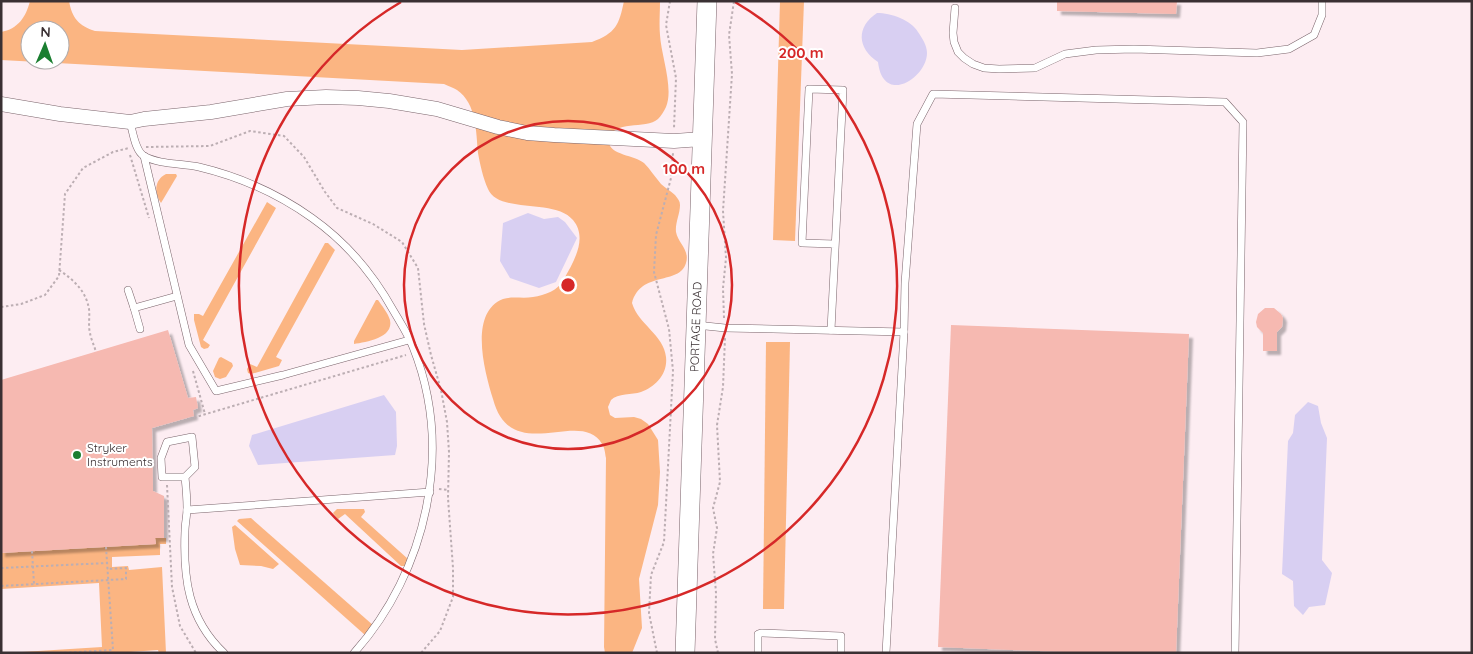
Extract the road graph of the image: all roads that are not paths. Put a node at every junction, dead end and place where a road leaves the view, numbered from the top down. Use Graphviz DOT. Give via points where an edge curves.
graph roads {
  1 [pos="707,1"];
  2 [pos="1322,1"];
  3 [pos="955,8"];
  4 [pos="1,104"];
  5 [pos="130,122"];
  6 [pos="702,139"];
  7 [pos="144,156"];
  8 [pos="835,244"];
  9 [pos="128,290"];
  10 [pos="177,296"];
  11 [pos="134,308"];
  12 [pos="696,325"];
  13 [pos="140,329"];
  14 [pos="831,330"];
  15 [pos="904,332"];
  16 [pos="409,340"];
  17 [pos="185,477"];
  18 [pos="430,492"];
  19 [pos="187,510"];
  20 [pos="224,653"];
  21 [pos="354,653"];
  22 [pos="685,653"];
  23 [pos="758,653"];
  24 [pos="841,653"];
  25 [pos="886,653"];
  26 [pos="1235,653"];
  1 -- 6 [label="main road, PORTAGE ROAD"];
  2 -- 3 [label="lane" via="1322,15 1314,34 1289,49 1257,53 1096,50 1065,54 1035,68 999,69 973,64 958,52 953,34"];
  4 -- 5 [label="street"];
  5 -- 6 [label="street" via="287,99 326,97 389,101 437,109 527,133"];
  5 -- 7 [label="lane" via="139,152"];
  6 -- 12 [label="main road, PORTAGE ROAD"];
  7 -- 10 [label="lane"];
  7 -- 16 [label="lane" via="225,173 250,182 311,218 334,235 372,276"];
  8 -- 8 [label="lane" via="843,90 810,89 802,243"];
  8 -- 14 [label="lane"];
  9 -- 11 [label="lane"];
  10 -- 11 [label="lane"];
  10 -- 16 [label="lane" via="189,345 216,391"];
  11 -- 13 [label="lane"];
  12 -- 14 [label="lane"];
  12 -- 22 [label="main road, PORTAGE ROAD"];
  14 -- 15 [label="lane"];
  15 -- 25 [label="lane"];
  15 -- 26 [label="lane" via="918,124 932,94 1225,102 1243,122"];
  16 -- 18 [label="lane" via="424,385 432,435"];
  17 -- 17 [label="lane" via="195,467 192,437 168,442 161,458 162,477"];
  17 -- 19 [label="lane"];
  18 -- 19 [label="lane"];
  18 -- 21 [label="lane" via="409,567 379,622"];
  19 -- 20 [label="lane" via="185,577 190,599 204,632"];
  23 -- 24 [label="lane" via="758,634 761,633 841,636"];
}
